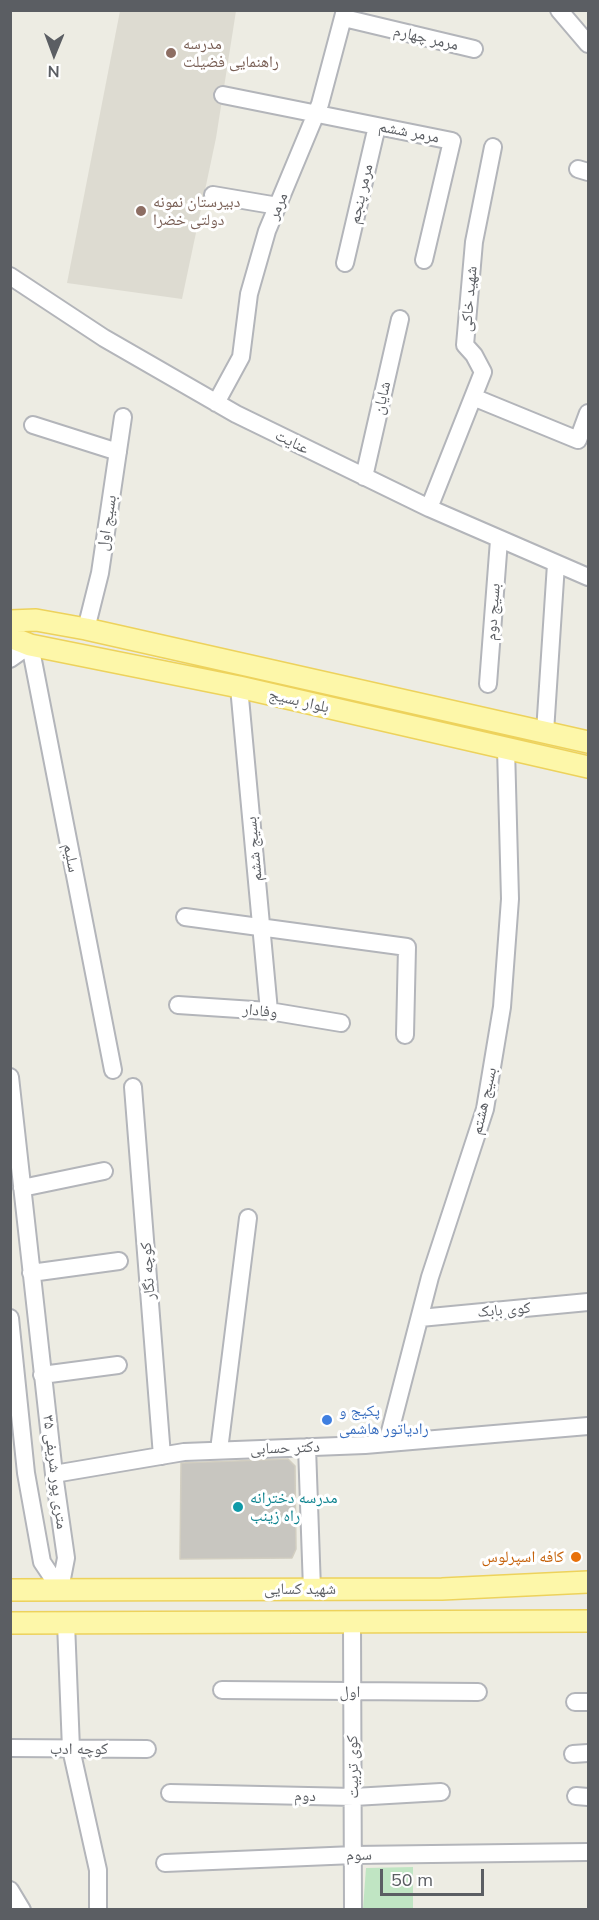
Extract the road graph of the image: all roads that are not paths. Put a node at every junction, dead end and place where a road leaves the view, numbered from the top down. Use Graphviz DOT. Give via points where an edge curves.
graph roads {
  1 [pos="559,10"];
  2 [pos="344,14"];
  3 [pos="588,45"];
  4 [pos="474,49"];
  5 [pos="223,95"];
  6 [pos="316,114"];
  7 [pos="377,126"];
  8 [pos="493,147"];
  9 [pos="213,195"];
  10 [pos="278,206"];
  11 [pos="424,260"];
  12 [pos="345,263"];
  13 [pos="10,276"];
  14 [pos="400,319"];
  15 [pos="473,397"];
  16 [pos="216,403"];
  17 [pos="588,413"];
  18 [pos="123,417"];
  19 [pos="33,425"];
  20 [pos="118,452"];
  21 [pos="364,477"];
  22 [pos="429,508"];
  23 [pos="499,540"];
  24 [pos="556,564"];
  25 [pos="588,577"];
  26 [pos="10,621"];
  27 [pos="86,629"];
  28 [pos="10,637"];
  29 [pos="30,645"];
  30 [pos="10,659"];
  31 [pos="488,684"];
  32 [pos="239,687"];
  33 [pos="545,732"];
  34 [pos="588,742"];
  35 [pos="506,748"];
  36 [pos="588,767"];
  37 [pos="185,917"];
  38 [pos="261,929"];
  39 [pos="178,1005"];
  40 [pos="269,1011"];
  41 [pos="340,1023"];
  42 [pos="405,1035"];
  43 [pos="113,1070"];
  44 [pos="10,1077"];
  45 [pos="133,1087"];
  46 [pos="104,1171"];
  47 [pos="22,1188"];
  48 [pos="248,1218"];
  49 [pos="119,1261"];
  50 [pos="31,1273"];
  51 [pos="588,1302"];
  52 [pos="420,1317"];
  53 [pos="10,1318"];
  54 [pos="118,1365"];
  55 [pos="42,1375"];
  56 [pos="588,1426"];
  57 [pos="387,1443"];
  58 [pos="307,1447"];
  59 [pos="219,1450"];
  60 [pos="162,1456"];
  61 [pos="54,1474"];
  62 [pos="18,1475"];
  63 [pos="588,1582"];
  64 [pos="312,1588"];
  65 [pos="60,1589"];
  66 [pos="10,1590"];
  67 [pos="588,1621"];
  68 [pos="10,1623"];
  69 [pos="66,1623"];
  70 [pos="352,1624"];
  71 [pos="222,1690"];
  72 [pos="478,1692"];
  73 [pos="352,1693"];
  74 [pos="10,1748"];
  75 [pos="71,1749"];
  76 [pos="147,1749"];
  77 [pos="441,1792"];
  78 [pos="170,1793"];
  79 [pos="354,1797"];
  80 [pos="588,1852"];
  81 [pos="354,1855"];
  82 [pos="165,1863"];
  83 [pos="10,1890"];
  84 [pos="22,1910"];
  85 [pos="98,1910"];
  86 [pos="352,1910"];
  1 -- 3 [label="street"];
  2 -- 4 [label="street, مرمر چهارم"];
  2 -- 6 [label="street, مرمر"];
  5 -- 6 [label="street, مرمر ششم"];
  6 -- 7 [label="street, مرمر ششم"];
  6 -- 10 [label="street, مرمر"];
  7 -- 11 [label="street, مرمر ششم" via="452,141"];
  7 -- 12 [label="street, مرمر پنجم"];
  8 -- 15 [label="street, شهید خاکی" via="474,242 466,320 465,345 483,372"];
  9 -- 10 [label="street"];
  10 -- 16 [label="street, مرمر" via="249,294 241,357"];
  13 -- 16 [label="street, عنایت" via="104,338"];
  14 -- 21 [label="street, شایان"];
  15 -- 17 [label="street" via="578,440"];
  15 -- 22 [label="street, شهید خاکی"];
  16 -- 21 [label="street, عنایت"];
  18 -- 20 [label="street, بسیج اول"];
  19 -- 20 [label="street"];
  20 -- 27 [label="street, بسیج اول" via="100,573"];
  21 -- 22 [label="street, عنایت"];
  22 -- 23 [label="street, عنایت"];
  23 -- 24 [label="street, عنایت"];
  23 -- 31 [label="street, بسيج دوم"];
  24 -- 25 [label="street, عنایت"];
  24 -- 33 [label="street"];
  26 -- 27 [label="main road, بلوار بسیج" via="36,620"];
  27 -- 33 [label="main road, بلوار بسیج"];
  28 -- 29 [label="main road, بلوار بسیج"];
  29 -- 30 [label="street"];
  29 -- 32 [label="main road, بلوار بسیج"];
  29 -- 43 [label="street, سلیم"];
  32 -- 35 [label="main road, بلوار بسیج"];
  32 -- 38 [label="street, بسیج ششم"];
  33 -- 34 [label="main road, بلوار بسیج"];
  35 -- 36 [label="main road, بلوار بسیج"];
  35 -- 52 [label="street, بسیج هشتم" via="510,899 502,1006 485,1108"];
  37 -- 38 [label="street"];
  38 -- 40 [label="street, بسیج ششم"];
  38 -- 42 [label="street" via="407,947"];
  39 -- 40 [label="street, وفادار"];
  40 -- 41 [label="street, وفادار"];
  44 -- 47 [label="street, ۳۵ متری پور شریفی"];
  45 -- 60 [label="street, کوچه نگار"];
  46 -- 47 [label="street"];
  47 -- 50 [label="street, ۳۵ متری پور شریفی"];
  48 -- 59 [label="street"];
  49 -- 50 [label="street"];
  50 -- 55 [label="street, ۳۵ متری پور شریفی"];
  51 -- 52 [label="street, کوی بابک"];
  52 -- 57 [label="street, بسیج هشتم"];
  53 -- 62 [label="street, ۳۵ متری پور شریفی"];
  54 -- 55 [label="street"];
  55 -- 61 [label="street, ۳۵ متری پور شریفی"];
  56 -- 57 [label="street, دکتر حسابی"];
  57 -- 58 [label="street, دکتر حسابی"];
  58 -- 59 [label="street, دکتر حسابی"];
  58 -- 64 [label="street"];
  59 -- 60 [label="street, دکتر حسابی"];
  60 -- 61 [label="street, دکتر حسابی"];
  61 -- 65 [label="street, ۳۵ متری پور شریفی" via="66,1558"];
  62 -- 65 [label="street, ۳۵ متری پور شریفی" via="42,1562"];
  63 -- 64 [label="main road, شهید کسایی" via="442,1589"];
  64 -- 65 [label="main road, شهید کسایی"];
  65 -- 66 [label="main road, شهید کسایی"];
  65 -- 69 [label="main road"];
  67 -- 70 [label="main road, شهید کسایی"];
  68 -- 69 [label="main road, شهید کسایی"];
  69 -- 70 [label="main road, شهید کسایی"];
  69 -- 75 [label="street"];
  70 -- 73 [label="street, کوی تربیت"];
  71 -- 73 [label="street, اول"];
  72 -- 73 [label="street, اول"];
  73 -- 79 [label="street, کوی تربیت"];
  74 -- 75 [label="street, کوچه ادب"];
  75 -- 76 [label="street, کوچه ادب"];
  75 -- 85 [label="street" via="98,1870"];
  77 -- 79 [label="street, دوم"];
  78 -- 79 [label="street, دوم"];
  79 -- 81 [label="street, کوی تربیت"];
  80 -- 81 [label="street, سوم"];
  81 -- 82 [label="street, سوم"];
  81 -- 86 [label="street, کوی تربیت"];
  83 -- 84 [label="street"];
}
